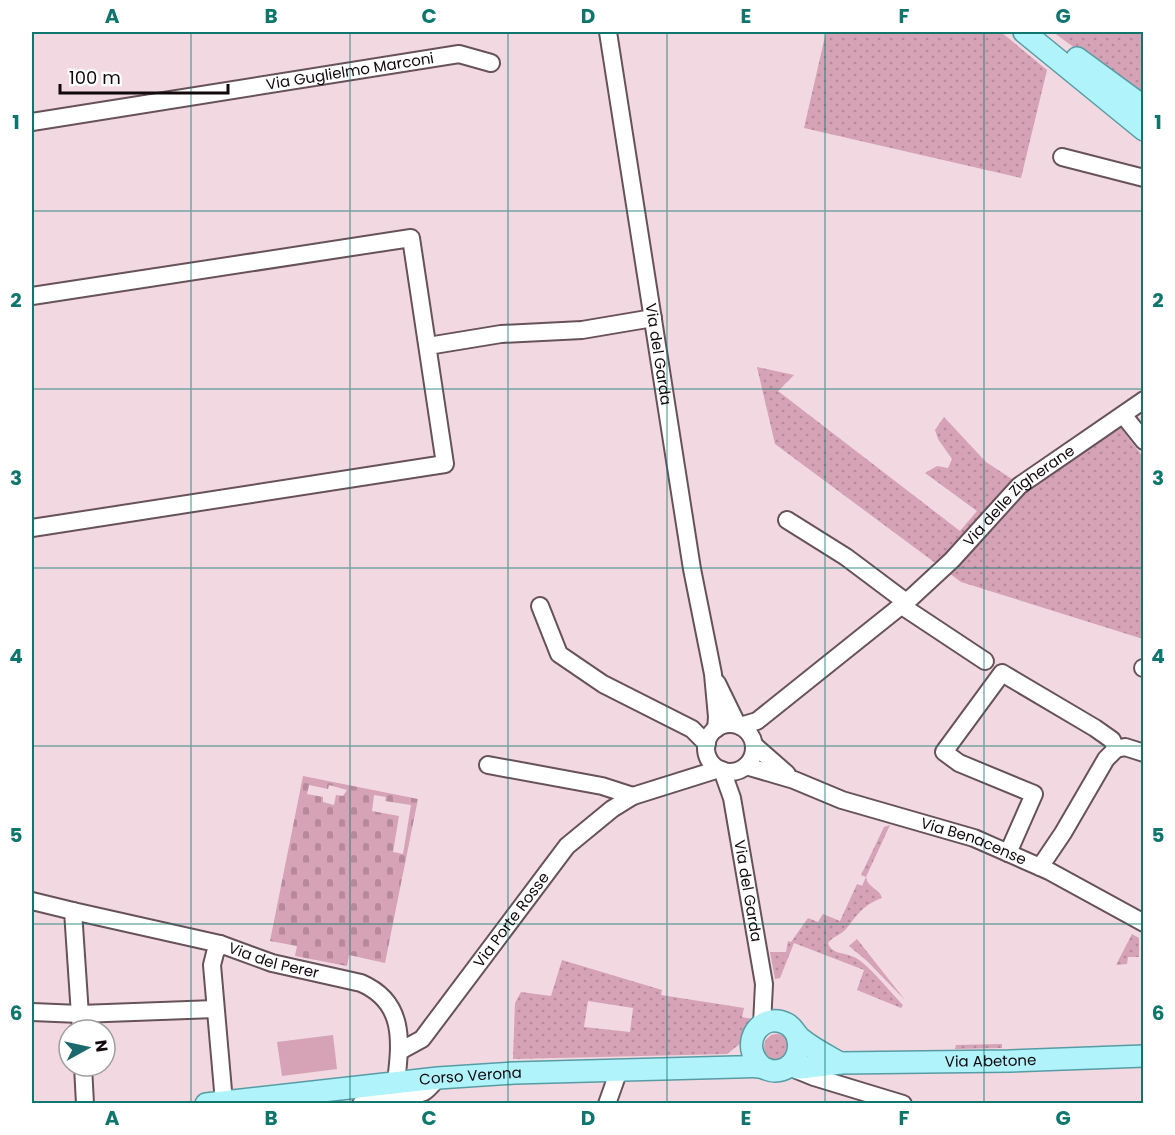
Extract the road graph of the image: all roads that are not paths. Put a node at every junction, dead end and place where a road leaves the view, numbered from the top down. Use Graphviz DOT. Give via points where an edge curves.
graph roads {
  1 [pos="608,32"];
  2 [pos="1024,32"];
  3 [pos="1042,32"];
  4 [pos="491,63"];
  5 [pos="1143,107"];
  6 [pos="32,122"];
  7 [pos="1143,130"];
  8 [pos="1062,157"];
  9 [pos="1143,178"];
  10 [pos="32,296"];
  11 [pos="653,318"];
  12 [pos="428,346"];
  13 [pos="1143,400"];
  14 [pos="1124,416"];
  15 [pos="1143,441"];
  16 [pos="788,520"];
  17 [pos="32,528"];
  18 [pos="904,604"];
  19 [pos="540,606"];
  20 [pos="985,661"];
  21 [pos="713,674"];
  22 [pos="748,730"];
  23 [pos="1116,749"];
  24 [pos="1143,753"];
  25 [pos="721,755"];
  26 [pos="488,765"];
  27 [pos="794,780"];
  28 [pos="633,796"];
  29 [pos="1008,852"];
  30 [pos="1040,867"];
  31 [pos="32,901"];
  32 [pos="73,911"];
  33 [pos="1143,923"];
  34 [pos="220,945"];
  35 [pos="764,984"];
  36 [pos="215,1009"];
  37 [pos="32,1012"];
  38 [pos="61,1018"];
  39 [pos="81,1018"];
  40 [pos="117,1019"];
  41 [pos="762,1025"];
  42 [pos="791,1029"];
  43 [pos="750,1047"];
  44 [pos="400,1051"];
  45 [pos="1143,1056"];
  46 [pos="840,1064"];
  47 [pos="789,1066"];
  48 [pos="736,1067"];
  49 [pos="762,1067"];
  50 [pos="619,1070"];
  51 [pos="83,1078"];
  52 [pos="438,1078"];
  53 [pos="396,1082"];
  54 [pos="215,1103"];
  55 [pos="902,1103"];
  56 [pos="84,1104"];
  57 [pos="361,1104"];
  58 [pos="607,1104"];
  1 -- 11 [label="street, Via del Garda"];
  2 -- 7 [label="main road"];
  3 -- 5 [label="main road"];
  4 -- 6 [label="street, Via Guglielmo Marconi" via="459,54"];
  8 -- 9 [label="street"];
  10 -- 12 [label="street" via="411,238"];
  11 -- 12 [label="street" via="582,330 501,334"];
  11 -- 21 [label="street, Via del Garda" via="692,569"];
  12 -- 17 [label="street" via="445,464"];
  13 -- 14 [label="street, Via delle Zigherane"];
  14 -- 15 [label="street"];
  14 -- 18 [label="street, Via delle Zigherane" via="1019,486 952,560"];
  16 -- 18 [label="street" via="846,557"];
  18 -- 20 [label="street"];
  18 -- 22 [label="street, Via delle Zigherane"];
  19 -- 25 [label="street" via="559,654 603,684 692,729"];
  21 -- 22 [label="street, Via del Garda"];
  21 -- 25 [label="street, Via del Garda"];
  22 -- 25 [label="street" via="724,725"];
  22 -- 25 [label="street, Via Porte Rosse" via="752,757"];
  22 -- 27 [label="street"];
  23 -- 24 [label="street" via="1125,747"];
  23 -- 29 [label="street" via="1112,740 1095,728 1002,673 944,752 958,763 1034,794"];
  23 -- 30 [label="street"];
  25 -- 27 [label="street"];
  25 -- 28 [label="street, Via Porte Rosse" via="699,775"];
  25 -- 35 [label="street, Via del Garda"];
  26 -- 28 [label="street" via="602,786"];
  27 -- 29 [label="street, Via Benacense" via="819,792 974,838"];
  28 -- 44 [label="street, Via Porte Rosse" via="567,846 422,1039"];
  29 -- 30 [label="street, Via Benacense"];
  30 -- 33 [label="street, Via Benacense"];
  31 -- 32 [label="street, Via del Perer"];
  32 -- 34 [label="street, Via del Perer"];
  32 -- 39 [label="street"];
  34 -- 36 [label="street" via="212,965"];
  34 -- 44 [label="street, Via del Perer" via="272,963 374,989 396,1018"];
  35 -- 41 [label="street, Via del Garda"];
  35 -- 42 [label="street, Via del Garda"];
  36 -- 40 [label="street"];
  36 -- 54 [label="street"];
  37 -- 38 [label="street"];
  41 -- 42 [label="main road" via="776,1021"];
  41 -- 43 [label="main road" via="753,1034"];
  42 -- 46 [label="main road"];
  42 -- 47 [label="main road" via="799,1042 797,1056"];
  43 -- 48 [label="main road"];
  43 -- 49 [label="main road"];
  44 -- 53 [label="street, Via del Perer"];
  45 -- 46 [label="main road, Via Abetone"];
  46 -- 47 [label="main road, Via Abetone"];
  47 -- 49 [label="main road" via="775,1071"];
  47 -- 55 [label="street"];
  48 -- 49 [label="main road, Corso Verona"];
  48 -- 50 [label="main road, Corso Verona"];
  50 -- 52 [label="main road, Corso Verona"];
  50 -- 58 [label="street"];
  51 -- 56 [label="street"];
  52 -- 53 [label="main road, Corso Verona"];
  52 -- 57 [label="street" via="426,1091 374,1098"];
  53 -- 54 [label="main road, Corso Verona"];
}
